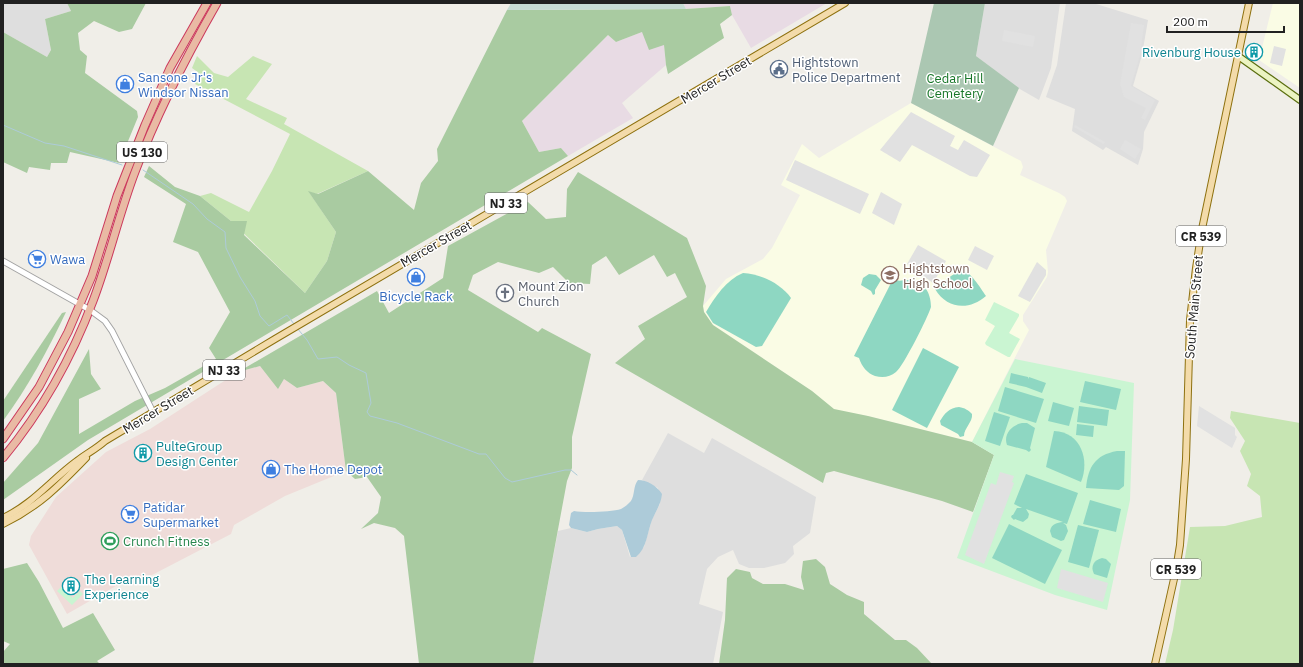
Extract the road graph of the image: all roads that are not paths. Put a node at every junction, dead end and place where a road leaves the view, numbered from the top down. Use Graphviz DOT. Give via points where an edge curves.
graph roads {
  1 [pos="207,3"];
  2 [pos="217,3"];
  3 [pos="845,3"];
  4 [pos="1249,3"];
  5 [pos="1238,56"];
  6 [pos="1300,100"];
  7 [pos="3,261"];
  8 [pos="80,304"];
  9 [pos="90,310"];
  10 [pos="153,412"];
  11 [pos="3,439"];
  12 [pos="92,452"];
  13 [pos="3,458"];
  14 [pos="3,518"];
  15 [pos="3,524"];
  16 [pos="1155,664"];
  1 -- 8 [label="highway, US 130" via="170,68 139,137"];
  2 -- 9 [label="highway, US 130" via="176,78 152,130 123,205"];
  3 -- 10 [label="main road, Mercer Street / NJ 33"];
  4 -- 5 [label="main road, South Main Street / CR 539"];
  5 -- 6 [label="main road"];
  5 -- 16 [label="main road, South Main Street / CR 539" via="1196,268 1190,320 1185,473 1178,561"];
  7 -- 8 [label="street"];
  8 -- 9 [label="street"];
  8 -- 11 [label="highway, US 130" via="49,369 28,405"];
  9 -- 10 [label="street" via="105,321 112,331"];
  9 -- 13 [label="highway, US 130" via="51,388"];
  10 -- 12 [label="main road, Mercer Street / NJ 33" via="105,441"];
  12 -- 14 [label="main road, Mercer Street / NJ 33" via="77,461 26,505"];
  12 -- 15 [label="main road, Mercer Street / NJ 33" via="50,495"];
}
